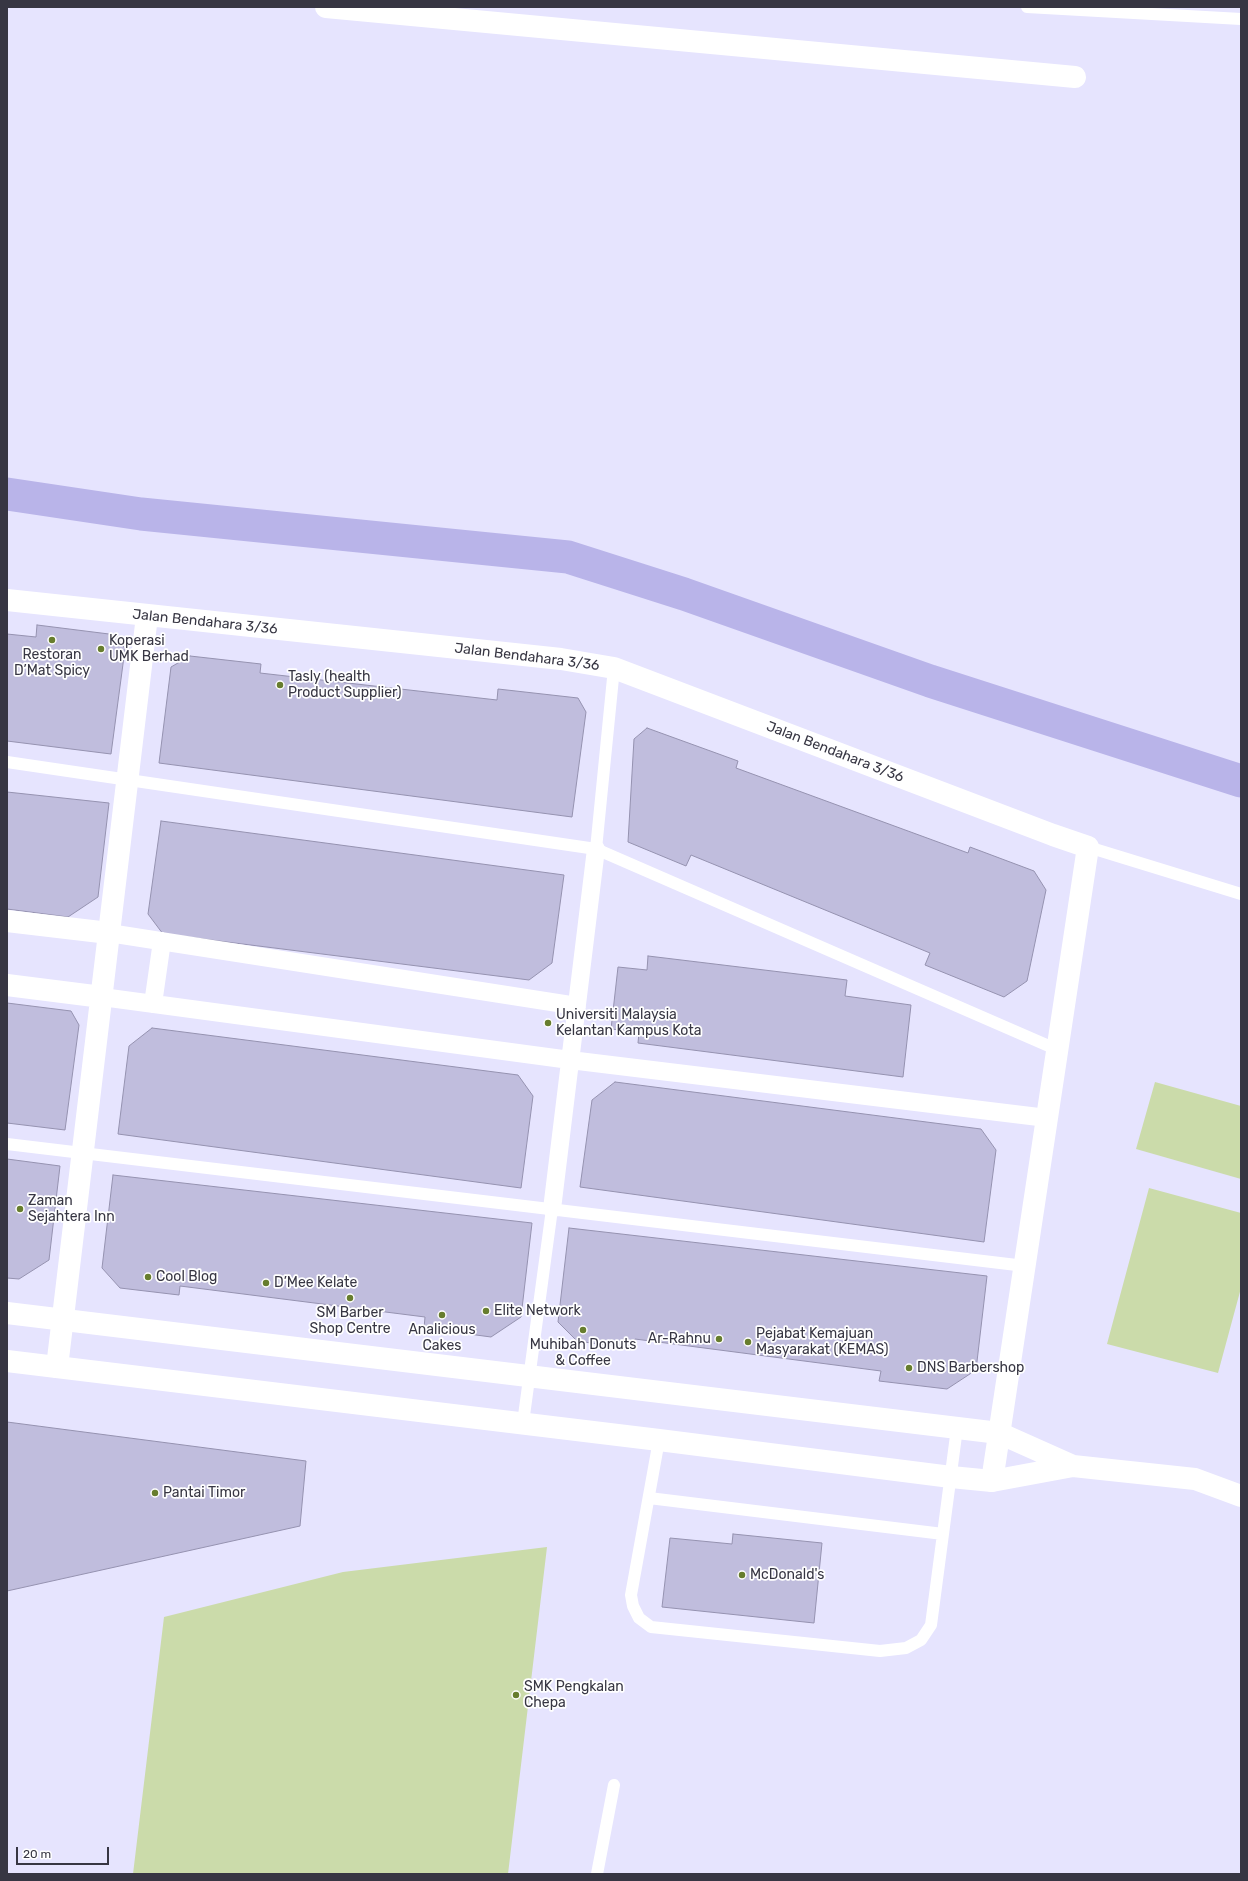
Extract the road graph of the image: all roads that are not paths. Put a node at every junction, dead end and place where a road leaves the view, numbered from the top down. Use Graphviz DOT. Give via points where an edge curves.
graph roads {
  1 [pos="326,7"];
  2 [pos="1027,7"];
  3 [pos="1241,19"];
  4 [pos="1075,77"];
  5 [pos="7,600"];
  6 [pos="147,616"];
  7 [pos="614,668"];
  8 [pos="7,762"];
  9 [pos="128,779"];
  10 [pos="1088,847"];
  11 [pos="596,849"];
  12 [pos="1241,894"];
  13 [pos="7,921"];
  14 [pos="109,933"];
  15 [pos="162,941"];
  16 [pos="7,985"];
  17 [pos="102,997"];
  18 [pos="153,1004"];
  19 [pos="577,1006"];
  20 [pos="1058,1050"];
  21 [pos="570,1060"];
  22 [pos="1047,1118"];
  23 [pos="7,1144"];
  24 [pos="82,1154"];
  25 [pos="552,1209"];
  26 [pos="1025,1266"];
  27 [pos="7,1313"];
  28 [pos="63,1320"];
  29 [pos="7,1361"];
  30 [pos="58,1367"];
  31 [pos="530,1376"];
  32 [pos="523,1423"];
  33 [pos="957,1428"];
  34 [pos="999,1433"];
  35 [pos="659,1440"];
  36 [pos="1073,1466"];
  37 [pos="950,1477"];
  38 [pos="992,1481"];
  39 [pos="1241,1496"];
  40 [pos="649,1498"];
  41 [pos="943,1534"];
  42 [pos="614,1785"];
  43 [pos="597,1874"];
  1 -- 4 [label="street"];
  2 -- 3 [label="lane"];
  5 -- 6 [label="street, Jalan Bendahara 3/36"];
  6 -- 7 [label="street, Jalan Bendahara 3/36" via="561,659"];
  6 -- 9 [label="street"];
  7 -- 10 [label="street, Jalan Bendahara 3/36"];
  7 -- 11 [label="lane"];
  8 -- 9 [label="lane"];
  9 -- 11 [label="lane"];
  9 -- 14 [label="street"];
  10 -- 12 [label="lane"];
  10 -- 20 [label="street"];
  11 -- 19 [label="street"];
  11 -- 20 [label="lane"];
  13 -- 14 [label="street"];
  14 -- 15 [label="street"];
  14 -- 17 [label="street"];
  15 -- 18 [label="street"];
  15 -- 19 [label="street"];
  16 -- 17 [label="street"];
  17 -- 18 [label="street"];
  17 -- 24 [label="street"];
  18 -- 21 [label="street"];
  19 -- 21 [label="street"];
  20 -- 22 [label="street"];
  21 -- 22 [label="street"];
  21 -- 25 [label="street"];
  22 -- 26 [label="street"];
  23 -- 24 [label="lane"];
  24 -- 25 [label="lane"];
  24 -- 28 [label="street"];
  25 -- 26 [label="lane"];
  25 -- 31 [label="lane"];
  26 -- 34 [label="street"];
  27 -- 28 [label="street"];
  28 -- 30 [label="street"];
  28 -- 31 [label="street"];
  29 -- 30 [label="street"];
  30 -- 32 [label="street"];
  31 -- 32 [label="lane"];
  31 -- 33 [label="street"];
  32 -- 35 [label="street"];
  33 -- 34 [label="street"];
  33 -- 37 [label="lane"];
  34 -- 36 [label="street"];
  34 -- 38 [label="street"];
  35 -- 37 [label="street"];
  35 -- 40 [label="lane"];
  36 -- 38 [label="street"];
  36 -- 39 [label="street" via="1195,1479"];
  37 -- 38 [label="street"];
  37 -- 41 [label="lane"];
  40 -- 41 [label="lane"];
  40 -- 41 [label="lane" via="631,1595 639,1618 651,1627 880,1650 906,1648 921,1640 931,1625"];
  42 -- 43 [label="lane"];
}
